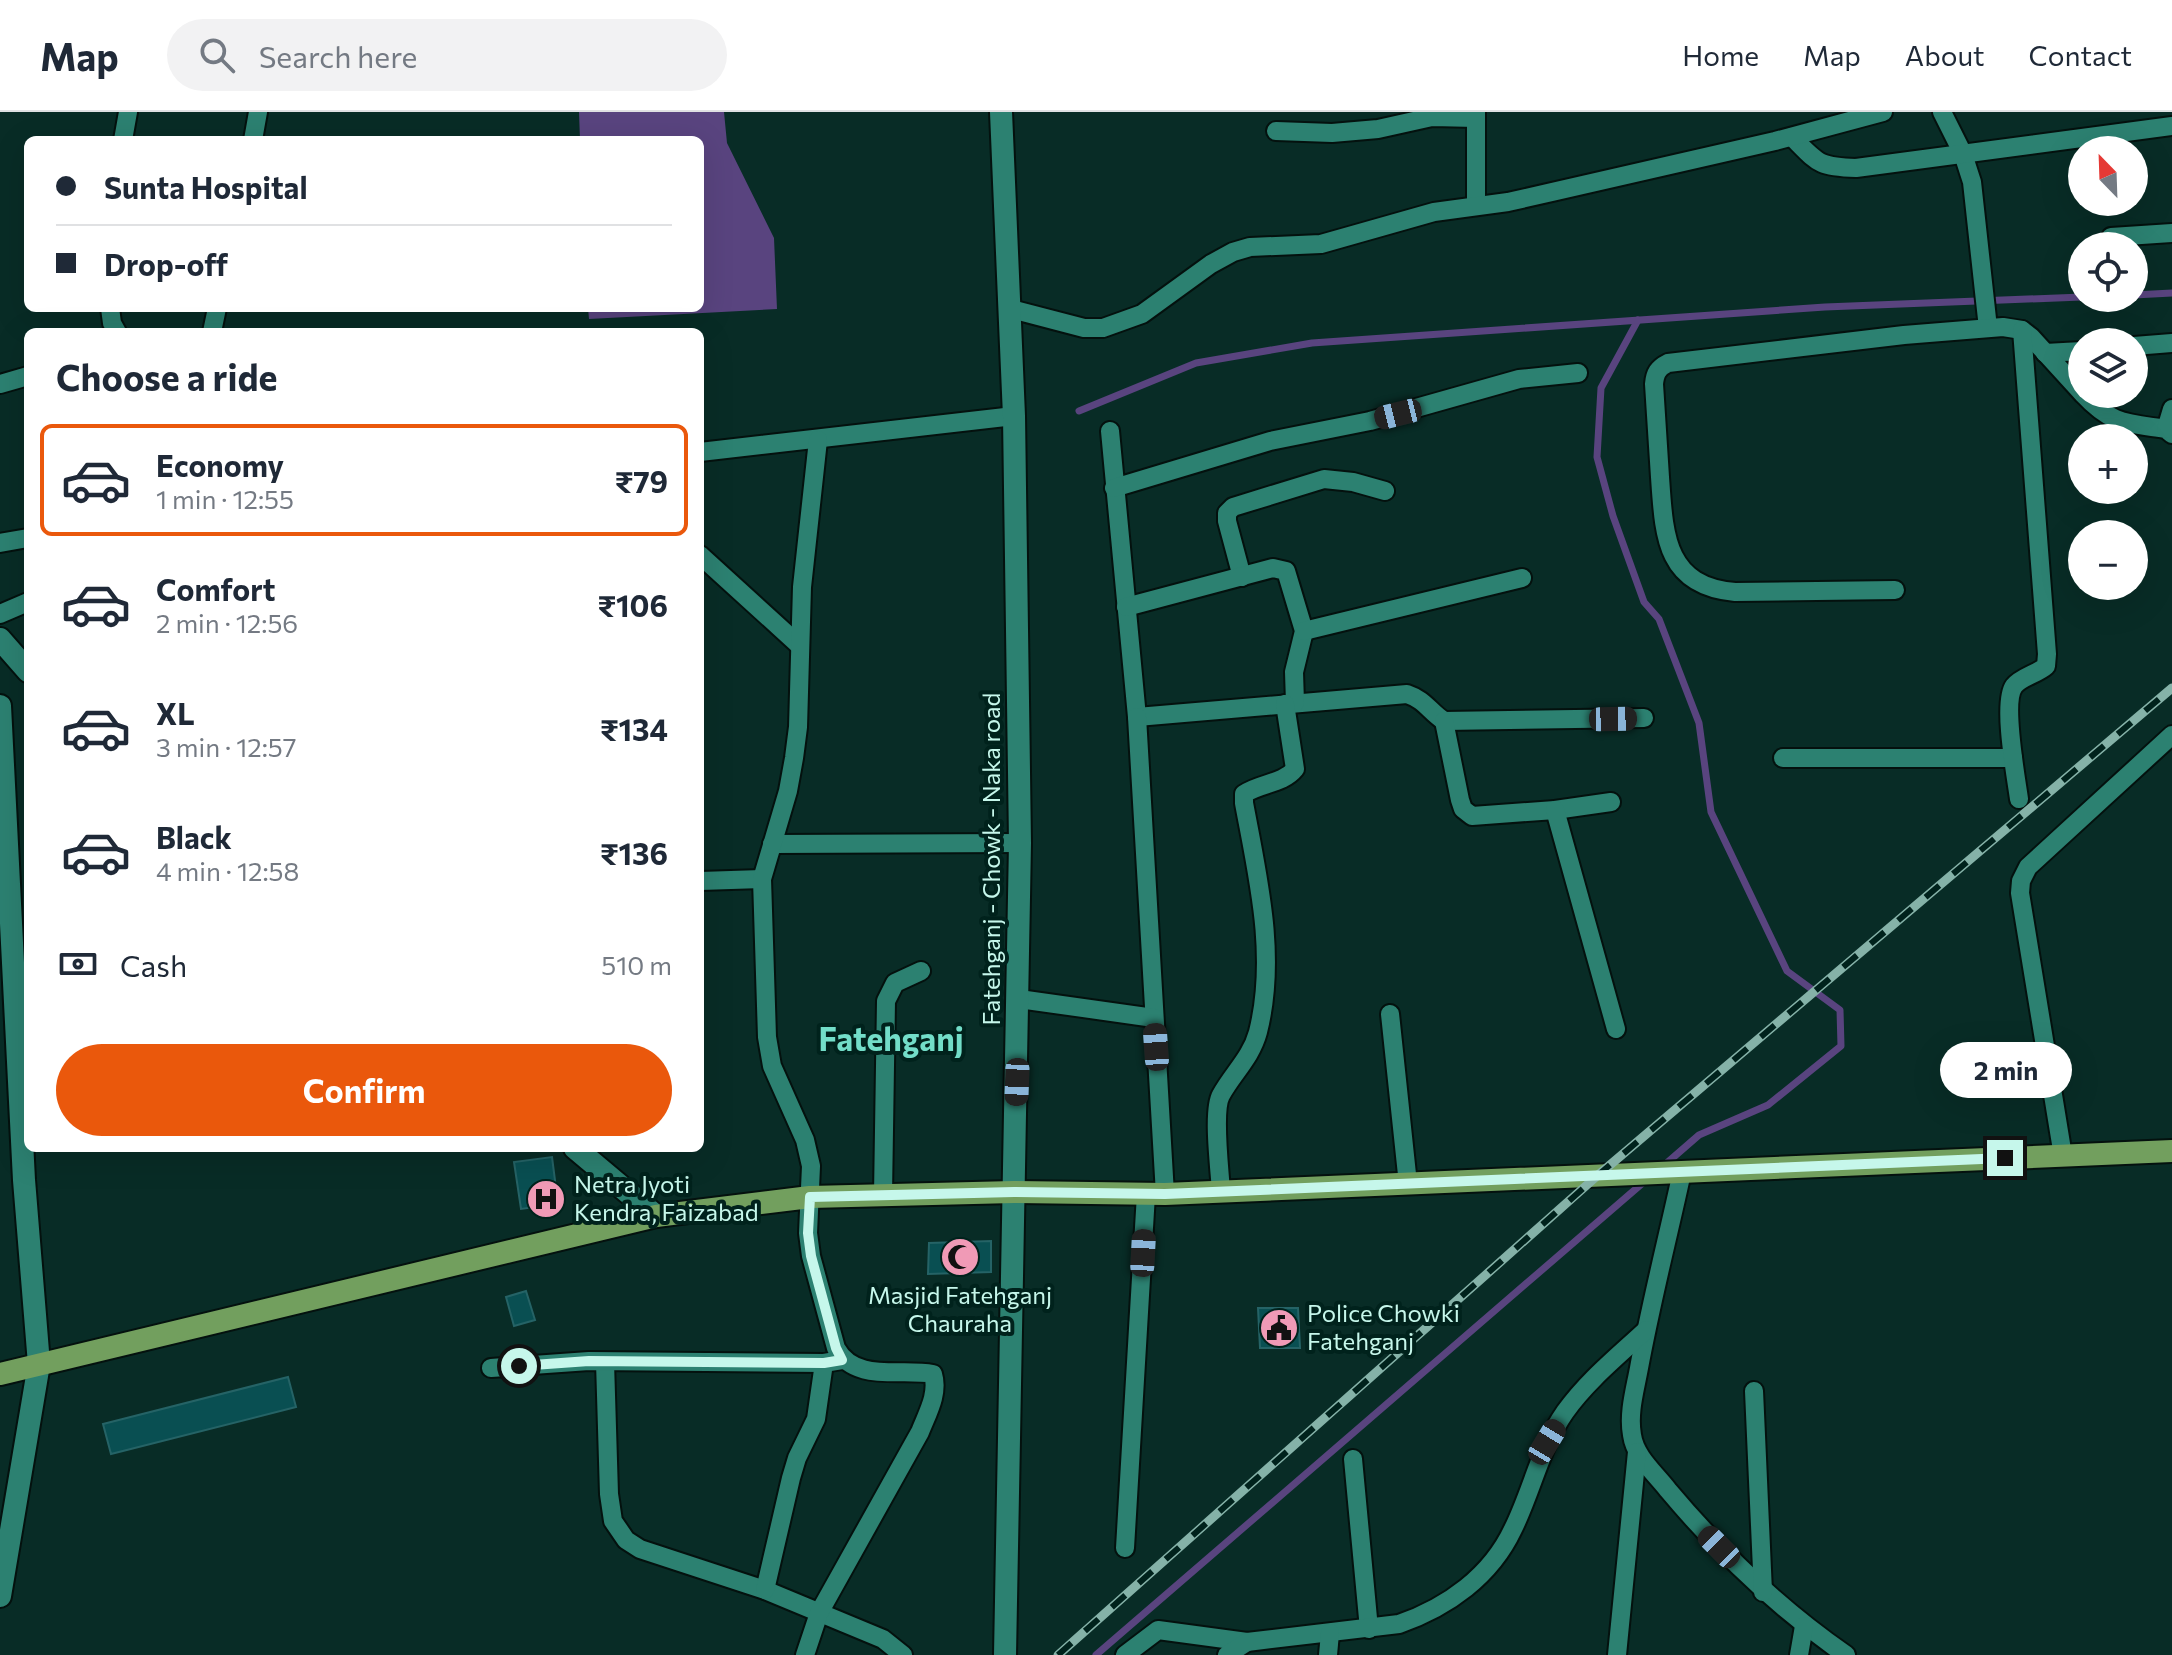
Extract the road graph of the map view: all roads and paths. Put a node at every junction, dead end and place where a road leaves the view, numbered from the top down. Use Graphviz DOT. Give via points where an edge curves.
graph roads {
  1 [pos="128,112"];
  2 [pos="258,112"];
  3 [pos="1001,112"];
  4 [pos="1883,112"];
  5 [pos="1942,112"];
  6 [pos="1476,115"];
  7 [pos="2172,126"];
  8 [pos="1276,131"];
  9 [pos="124,136"];
  10 [pos="254,136"];
  11 [pos="1792,137"];
  12 [pos="1963,154"];
  13 [pos="1476,206"];
  14 [pos="2172,233"];
  15 [pos="2148,235"];
  16 [pos="1011,309"];
  17 [pos="1987,312"];
  18 [pos="2022,330"];
  19 [pos="2172,343"];
  20 [pos="2148,345"];
  21 [pos="2068,352"];
  22 [pos="2045,353"];
  23 [pos="1578,373"];
  24 [pos="24,377"];
  25 [pos="2068,378"];
  26 [pos="0,384"];
  27 [pos="2095,408"];
  28 [pos="2172,409"];
  29 [pos="1014,416"];
  30 [pos="1110,431"];
  31 [pos="2169,431"];
  32 [pos="818,440"];
  33 [pos="704,452"];
  34 [pos="1114,488"];
  35 [pos="1385,491"];
  36 [pos="24,539"];
  37 [pos="0,543"];
  38 [pos="704,559"];
  39 [pos="1242,577"];
  40 [pos="1522,578"];
  41 [pos="1895,590"];
  42 [pos="24,604"];
  43 [pos="1126,607"];
  44 [pos="0,614"];
  45 [pos="1304,631"];
  46 [pos="0,639"];
  47 [pos="800,646"];
  48 [pos="24,666"];
  49 [pos="1290,704"];
  50 [pos="0,706"];
  51 [pos="1137,717"];
  52 [pos="1644,718"];
  53 [pos="1444,721"];
  54 [pos="2172,735"];
  55 [pos="1783,758"];
  56 [pos="2013,758"];
  57 [pos="2019,799"];
  58 [pos="1611,802"];
  59 [pos="1555,810"];
  60 [pos="1020,843"];
  61 [pos="772,844"];
  62 [pos="762,879"];
  63 [pos="704,881"];
  64 [pos="6,921"];
  65 [pos="921,971"];
  66 [pos="1019,999"];
  67 [pos="1390,1014"];
  68 [pos="1154,1018"];
  69 [pos="1616,1029"];
  70 [pos="2172,1151"];
  71 [pos="580,1152"];
  72 [pos="2063,1156"];
  73 [pos="1674,1172"];
  74 [pos="1408,1184"];
  75 [pos="1014,1192"];
  76 [pos="1221,1192"];
  77 [pos="1156,1194"];
  78 [pos="883,1195"];
  79 [pos="810,1197"];
  80 [pos="656,1216"];
  81 [pos="1646,1330"];
  82 [pos="605,1362"];
  83 [pos="833,1362"];
  84 [pos="39,1364"];
  85 [pos="491,1368"];
  86 [pos="0,1374"];
  87 [pos="1754,1391"];
  88 [pos="1637,1452"];
  89 [pos="1353,1459"];
  90 [pos="1125,1548"];
  91 [pos="765,1590"];
  92 [pos="1763,1592"];
  93 [pos="0,1596"];
  94 [pos="819,1613"];
  95 [pos="1804,1626"];
  96 [pos="1369,1629"];
  97 [pos="1330,1633"];
  98 [pos="1247,1642"];
  99 [pos="805,1655"];
  100 [pos="903,1655"];
  101 [pos="1005,1655"];
  102 [pos="1125,1655"];
  103 [pos="1227,1655"];
  104 [pos="1328,1655"];
  105 [pos="1617,1655"];
  106 [pos="1799,1655"];
  107 [pos="1846,1655"];
  1 -- 9 [label="street"];
  2 -- 10 [label="street"];
  3 -- 16 [label="street, Fatehganj - Chowk - Naka road"];
  4 -- 11 [label="street"];
  5 -- 12 [label="street"];
  6 -- 8 [label="street" via="1332,133"];
  6 -- 13 [label="street"];
  7 -- 12 [label="street"];
  11 -- 12 [label="street" via="1828,167"];
  11 -- 13 [label="street"];
  12 -- 17 [label="street" via="1972,182"];
  13 -- 16 [label="street" via="1387,223 1321,244 1233,252 1142,314 1103,328"];
  14 -- 15 [label="street"];
  16 -- 29 [label="street, Fatehganj - Chowk - Naka road"];
  17 -- 18 [label="street" via="2003,327"];
  17 -- 41 [label="street" via="1904,335 1668,363 1655,376 1663,527 1676,561 1688,575 1713,590 1735,592"];
  18 -- 22 [label="street"];
  18 -- 56 [label="street" via="2047,654 2046,666 2016,682 2011,692"];
  19 -- 20 [label="street"];
  21 -- 22 [label="street"];
  22 -- 25 [label="street"];
  23 -- 34 [label="street" via="1519,379 1370,421 1270,441"];
  24 -- 26 [label="street"];
  27 -- 31 [label="street" via="2112,420"];
  28 -- 31 [label="street"];
  29 -- 32 [label="street"];
  29 -- 60 [label="street, Fatehganj - Chowk - Naka road"];
  30 -- 34 [label="street"];
  32 -- 33 [label="street"];
  32 -- 47 [label="street"];
  34 -- 43 [label="street"];
  35 -- 39 [label="street" via="1324,479 1233,507 1227,521"];
  36 -- 37 [label="street"];
  38 -- 47 [label="street"];
  39 -- 43 [label="street"];
  39 -- 45 [label="street" via="1273,568 1286,571"];
  40 -- 45 [label="street"];
  42 -- 44 [label="street"];
  43 -- 51 [label="street"];
  45 -- 49 [label="street"];
  46 -- 48 [label="street"];
  47 -- 61 [label="street" via="794,758"];
  49 -- 51 [label="street"];
  49 -- 53 [label="street" via="1407,694 1421,698"];
  49 -- 76 [label="street" via="1295,769 1244,794 1265,923 1263,992 1250,1054 1219,1097"];
  50 -- 64 [label="street"];
  51 -- 68 [label="street"];
  52 -- 53 [label="street"];
  53 -- 59 [label="street" via="1463,809 1485,817"];
  54 -- 72 [label="street" via="2028,867 2021,881"];
  55 -- 56 [label="street"];
  56 -- 57 [label="street"];
  58 -- 59 [label="street"];
  59 -- 69 [label="street"];
  60 -- 61 [label="street"];
  60 -- 66 [label="street, Fatehganj - Chowk - Naka road"];
  61 -- 62 [label="street"];
  62 -- 63 [label="street"];
  62 -- 79 [label="street" via="767,1037 772,1066 805,1140"];
  64 -- 84 [label="street"];
  65 -- 78 [label="street" via="895,983 886,1001"];
  66 -- 68 [label="street"];
  66 -- 75 [label="street, Fatehganj - Chowk - Naka road"];
  67 -- 74 [label="street"];
  68 -- 77 [label="street"];
  70 -- 72 [label="main road"];
  71 -- 80 [label="street"];
  72 -- 73 [label="main road"];
  73 -- 74 [label="main road"];
  73 -- 81 [label="street"];
  74 -- 76 [label="main road"];
  75 -- 77 [label="main road"];
  75 -- 78 [label="main road"];
  75 -- 101 [label="street, Fatehganj - Chowk - Naka road"];
  76 -- 77 [label="main road"];
  77 -- 90 [label="street"];
  78 -- 79 [label="main road"];
  79 -- 80 [label="main road"];
  79 -- 83 [label="street" via="811,1256 836,1348"];
  80 -- 84 [label="main road"];
  81 -- 88 [label="street" via="1631,1414"];
  81 -- 96 [label="street" via="1565,1412 1494,1561 1448,1602 1423,1616"];
  82 -- 83 [label="street"];
  82 -- 85 [label="street"];
  82 -- 91 [label="street" via="609,1494 619,1532 640,1549"];
  83 -- 91 [label="street" via="791,1478"];
  83 -- 94 [label="street" via="888,1373 933,1374 935,1388 920,1432"];
  84 -- 86 [label="main road"];
  84 -- 93 [label="street"];
  87 -- 92 [label="street"];
  88 -- 92 [label="street"];
  88 -- 105 [label="street"];
  89 -- 96 [label="street"];
  91 -- 94 [label="street"];
  92 -- 95 [label="street"];
  94 -- 99 [label="street"];
  94 -- 100 [label="street" via="883,1639"];
  95 -- 106 [label="street"];
  95 -- 107 [label="street"];
  96 -- 97 [label="street"];
  97 -- 98 [label="street"];
  97 -- 104 [label="street"];
  98 -- 102 [label="street" via="1158,1630"];
  98 -- 103 [label="street"];
}
